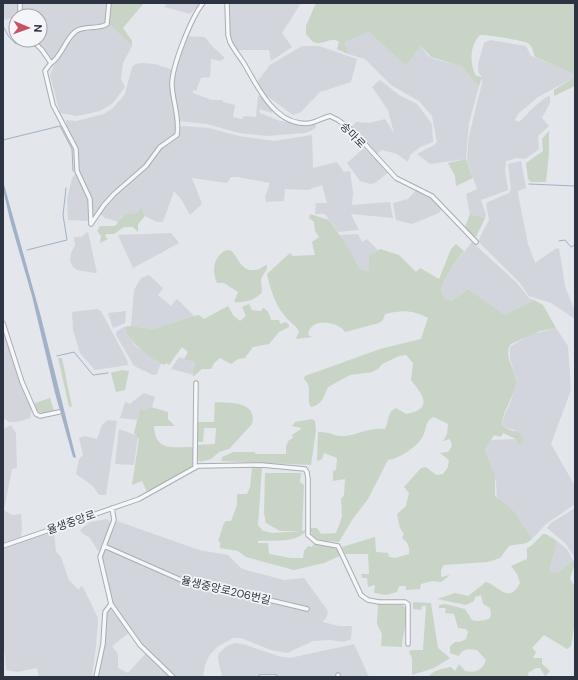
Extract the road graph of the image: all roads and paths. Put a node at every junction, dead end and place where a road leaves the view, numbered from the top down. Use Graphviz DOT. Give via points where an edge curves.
graph roads {
  1 [pos="109,3"];
  2 [pos="203,3"];
  3 [pos="227,3"];
  4 [pos="40,48"];
  5 [pos="50,63"];
  6 [pos="476,242"];
  7 [pos="3,323"];
  8 [pos="196,384"];
  9 [pos="59,412"];
  10 [pos="195,468"];
  11 [pos="112,508"];
  12 [pos="3,546"];
  13 [pos="104,546"];
  14 [pos="111,604"];
  15 [pos="307,609"];
  16 [pos="408,644"];
  17 [pos="96,677"];
  18 [pos="173,677"];
  19 [pos="261,677"];
  20 [pos="275,677"];
  1 -- 5 [label="street" via="108,22 105,26 75,32 57,58"];
  2 -- 5 [label="street" via="190,22 172,80 177,136 160,147 146,166 114,194 91,224 90,199 77,171 76,149 53,105 45,77"];
  3 -- 6 [label="street, 송마로" via="230,42 252,78 278,112 300,123 317,122 330,116 338,120 355,134 396,178 432,196"];
  4 -- 5 [label="street"];
  7 -- 9 [label="street" via="22,382 36,414 40,416"];
  8 -- 10 [label="street"];
  10 -- 11 [label="street, 율생중앙로" via="139,499"];
  10 -- 16 [label="street" via="205,465 248,465 305,469 308,479 308,535 316,542 338,546 361,595 368,600 408,604"];
  11 -- 12 [label="street, 율생중앙로"];
  11 -- 13 [label="street" via="114,520"];
  13 -- 14 [label="street" via="100,561"];
  13 -- 15 [label="street, 율생중앙로206번길" via="188,583"];
  14 -- 17 [label="street" via="105,612 103,644"];
  14 -- 18 [label="street" via="140,646"];
  19 -- 20 [label="street"];
}
